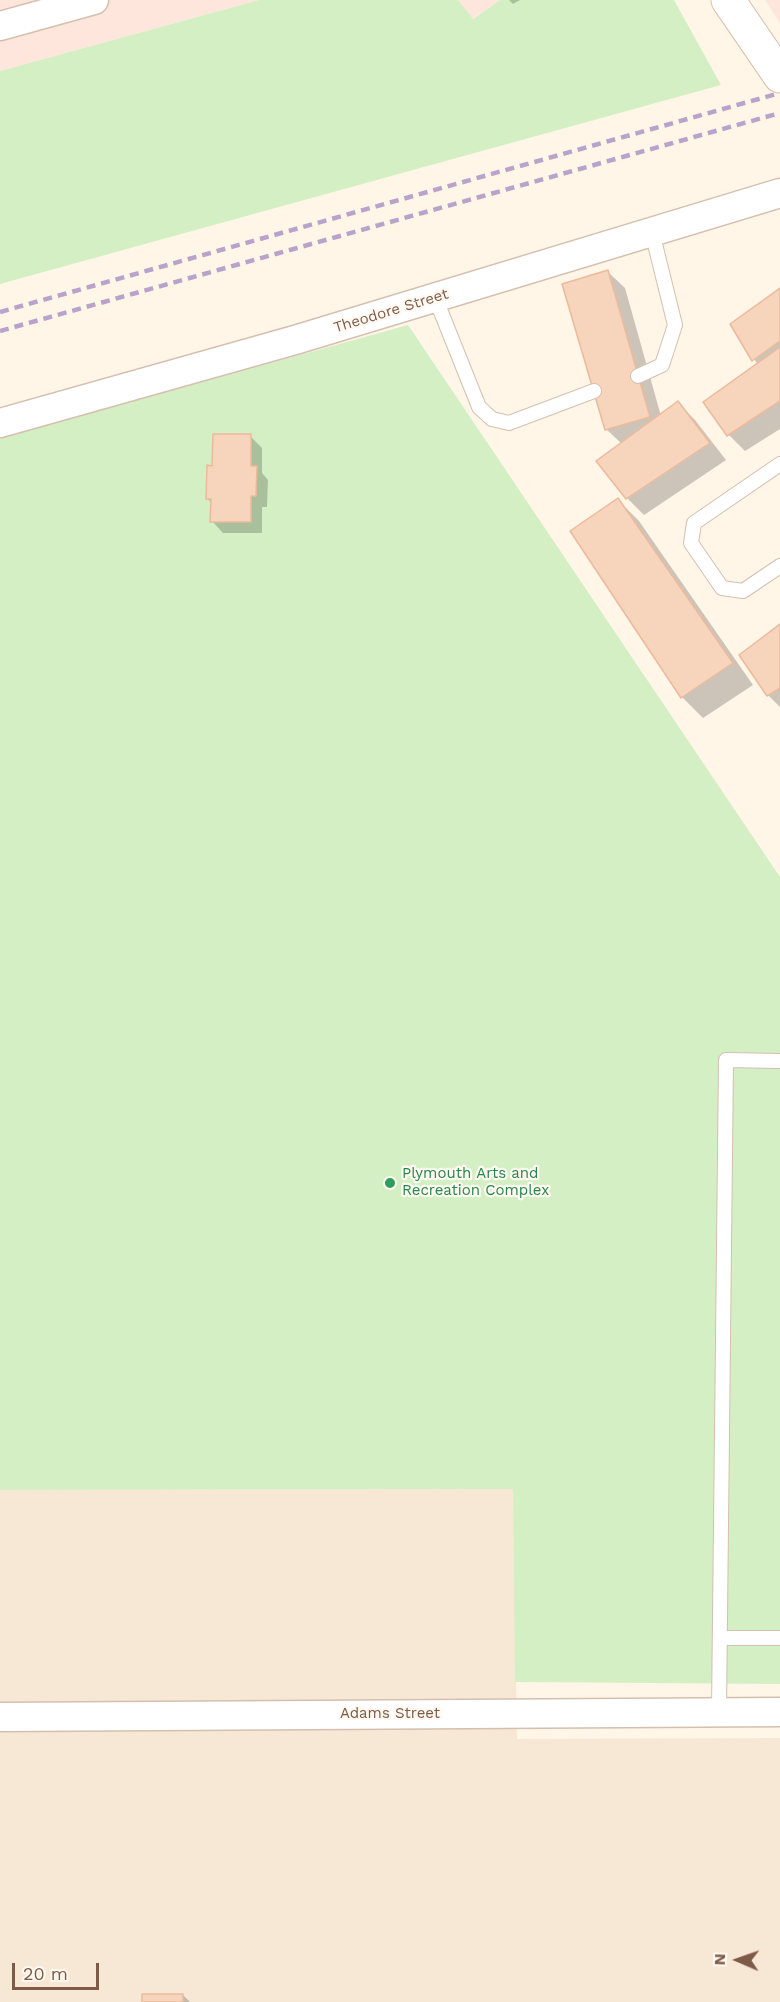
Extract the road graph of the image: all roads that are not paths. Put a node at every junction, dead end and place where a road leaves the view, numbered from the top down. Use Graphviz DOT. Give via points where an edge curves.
graph roads {
  1 [pos="94,0"];
  2 [pos="728,0"];
  3 [pos="0,26"];
  4 [pos="778,69"];
  5 [pos="780,193"];
  6 [pos="652,232"];
  7 [pos="435,297"];
  8 [pos="638,376"];
  9 [pos="594,391"];
  10 [pos="0,423"];
  11 [pos="780,464"];
  12 [pos="780,566"];
  13 [pos="780,1061"];
  14 [pos="720,1638"];
  15 [pos="780,1638"];
  16 [pos="718,1711"];
  17 [pos="780,1712"];
  18 [pos="0,1717"];
  1 -- 3 [label="street"];
  2 -- 4 [label="main road"];
  5 -- 6 [label="street, Theodore Street"];
  6 -- 7 [label="street, Theodore Street"];
  6 -- 8 [label="lane" via="675,325 662,365"];
  7 -- 9 [label="lane" via="479,407 492,419 509,423"];
  7 -- 10 [label="street, Theodore Street"];
  11 -- 12 [label="lane" via="694,523 691,543 722,588 744,591"];
  13 -- 14 [label="lane" via="726,1060"];
  14 -- 15 [label="lane"];
  14 -- 16 [label="lane"];
  16 -- 17 [label="street, Adams Street"];
  16 -- 18 [label="street, Adams Street"];
}
